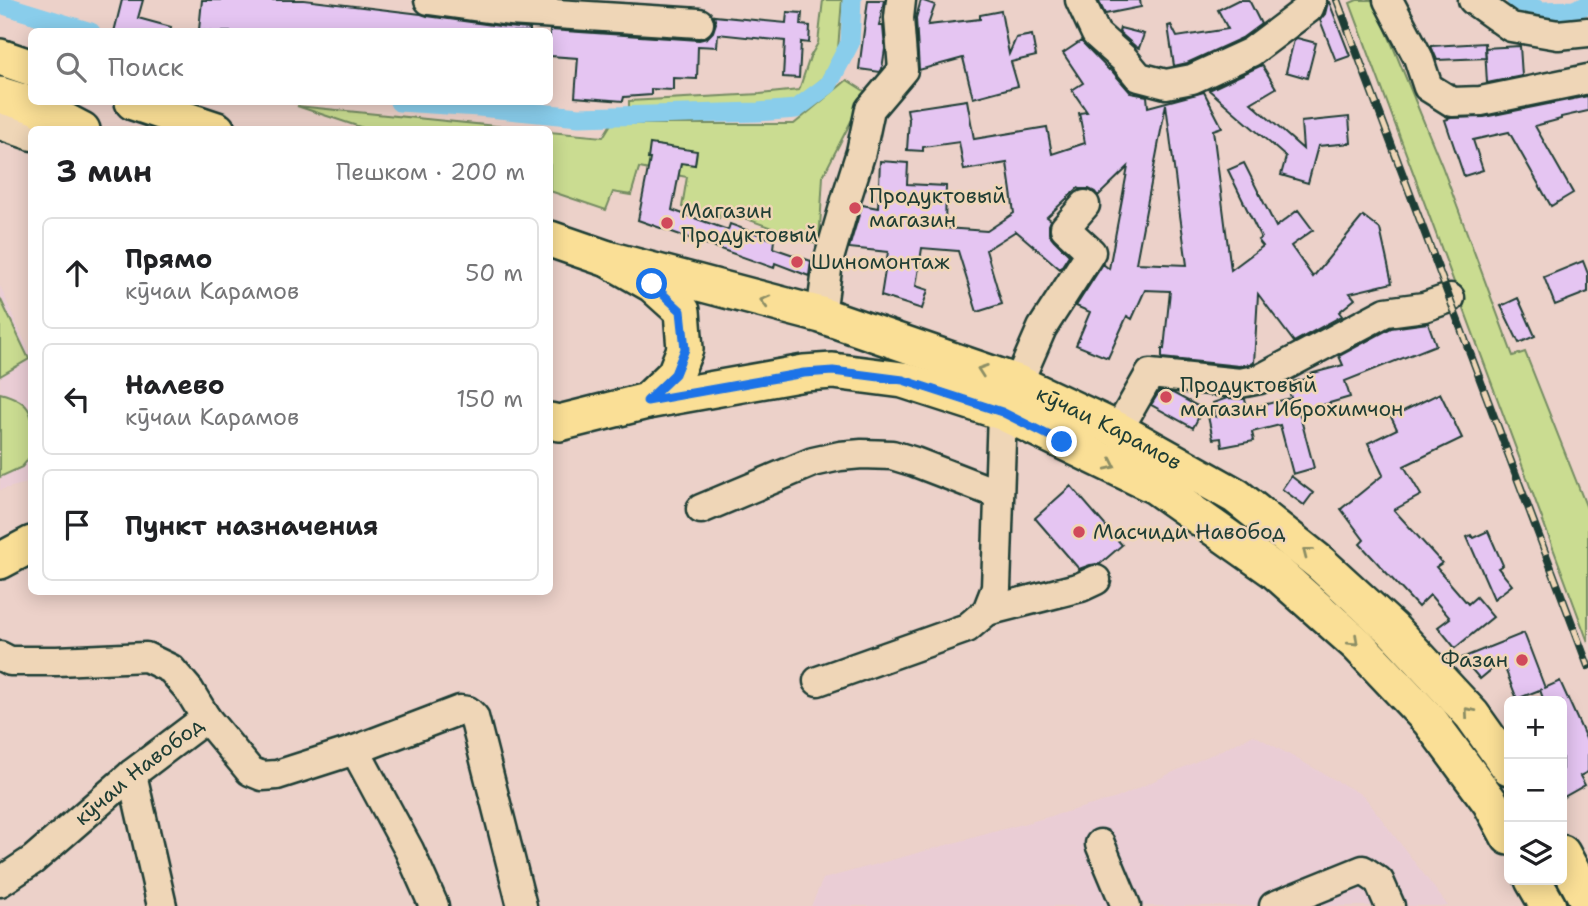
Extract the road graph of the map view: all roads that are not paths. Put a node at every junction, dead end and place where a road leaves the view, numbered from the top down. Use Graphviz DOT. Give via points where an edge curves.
graph roads {
  1 [pos="429,0"];
  2 [pos="901,0"];
  3 [pos="1080,0"];
  4 [pos="1312,0"];
  5 [pos="1388,0"];
  6 [pos="1473,0"];
  7 [pos="510,5"];
  8 [pos="698,23"];
  9 [pos="1588,32"];
  10 [pos="0,57"];
  11 [pos="28,67"];
  12 [pos="1588,79"];
  13 [pos="0,95"];
  14 [pos="28,104"];
  15 [pos="30,105"];
  16 [pos="142,105"];
  17 [pos="0,124"];
  18 [pos="74,126"];
  19 [pos="205,126"];
  20 [pos="28,134"];
  21 [pos="1085,205"];
  22 [pos="553,240"];
  23 [pos="608,259"];
  24 [pos="1450,298"];
  25 [pos="821,316"];
  26 [pos="1010,397"];
  27 [pos="647,401"];
  28 [pos="553,423"];
  29 [pos="1118,429"];
  30 [pos="998,494"];
  31 [pos="701,509"];
  32 [pos="28,546"];
  33 [pos="28,559"];
  34 [pos="0,561"];
  35 [pos="1096,580"];
  36 [pos="987,611"];
  37 [pos="0,656"];
  38 [pos="818,681"];
  39 [pos="206,718"];
  40 [pos="355,750"];
  41 [pos="1504,760"];
  42 [pos="132,774"];
  43 [pos="1504,828"];
  44 [pos="1100,844"];
  45 [pos="1567,862"];
  46 [pos="0,882"];
  47 [pos="1536,885"];
  48 [pos="1588,901"];
  49 [pos="162,906"];
  50 [pos="434,906"];
  51 [pos="522,906"];
  52 [pos="1126,906"];
  53 [pos="1274,906"];
  54 [pos="1390,906"];
  55 [pos="1548,906"];
  1 -- 7 [label="street"];
  2 -- 25 [label="street" via="903,70 870,109 828,262"];
  3 -- 4 [label="street" via="1096,34 1139,77 1166,85 1192,79 1251,52 1309,8"];
  5 -- 12 [label="street" via="1428,87 1452,102 1481,101"];
  6 -- 9 [label="street" via="1511,27 1558,35"];
  7 -- 8 [label="street"];
  10 -- 11 [label="main road"];
  13 -- 14 [label="main road"];
  15 -- 18 [label="main road"];
  16 -- 19 [label="main road"];
  17 -- 20 [label="street"];
  21 -- 26 [label="street" via="1065,228 1091,251 1042,328"];
  22 -- 23 [label="main road, кӯчаи Карамов"];
  25 -- 23 [label="main road, кӯчаи Карамов, one-way"];
  23 -- 27 [label="main road, кӯчаи Карамов" via="652,284 681,311 685,349 675,374"];
  24 -- 29 [label="street" via="1386,312 1260,379 1240,383 1150,374"];
  26 -- 25 [label="main road, кӯчаи Карамов, one-way"];
  26 -- 27 [label="main road, кӯчаи Карамов" via="833,371"];
  26 -- 29 [label="main road, кӯчаи Карамов"];
  26 -- 30 [label="street"];
  26 -- 43 [label="main road, кӯчаи Карамов, one-way" via="1155,486 1275,571 1358,645 1430,721"];
  27 -- 28 [label="main road, кӯчаи Карамов"];
  41 -- 29 [label="main road, кӯчаи Карамов, one-way" via="1472,715 1392,629 1320,563 1236,496"];
  30 -- 31 [label="street" via="892,455 862,454 813,462"];
  30 -- 36 [label="street" via="996,588"];
  32 -- 34 [label="main road"];
  33 -- 34 [label="main road"];
  35 -- 36 [label="street"];
  36 -- 38 [label="street" via="967,628"];
  37 -- 39 [label="street" via="9,661 146,657 171,669"];
  39 -- 40 [label="street, кӯчаи Навобод" via="250,771 262,776"];
  39 -- 42 [label="street, кӯчаи Навобод"];
  40 -- 50 [label="street"];
  40 -- 51 [label="street, кӯчаи Навобод" via="460,710 474,716"];
  42 -- 46 [label="street, кӯчаи Навобод" via="33,860"];
  42 -- 49 [label="street"];
  44 -- 52 [label="street"];
  45 -- 48 [label="main road"];
  47 -- 55 [label="main road"];
  53 -- 54 [label="street" via="1363,870 1379,881"];
}
